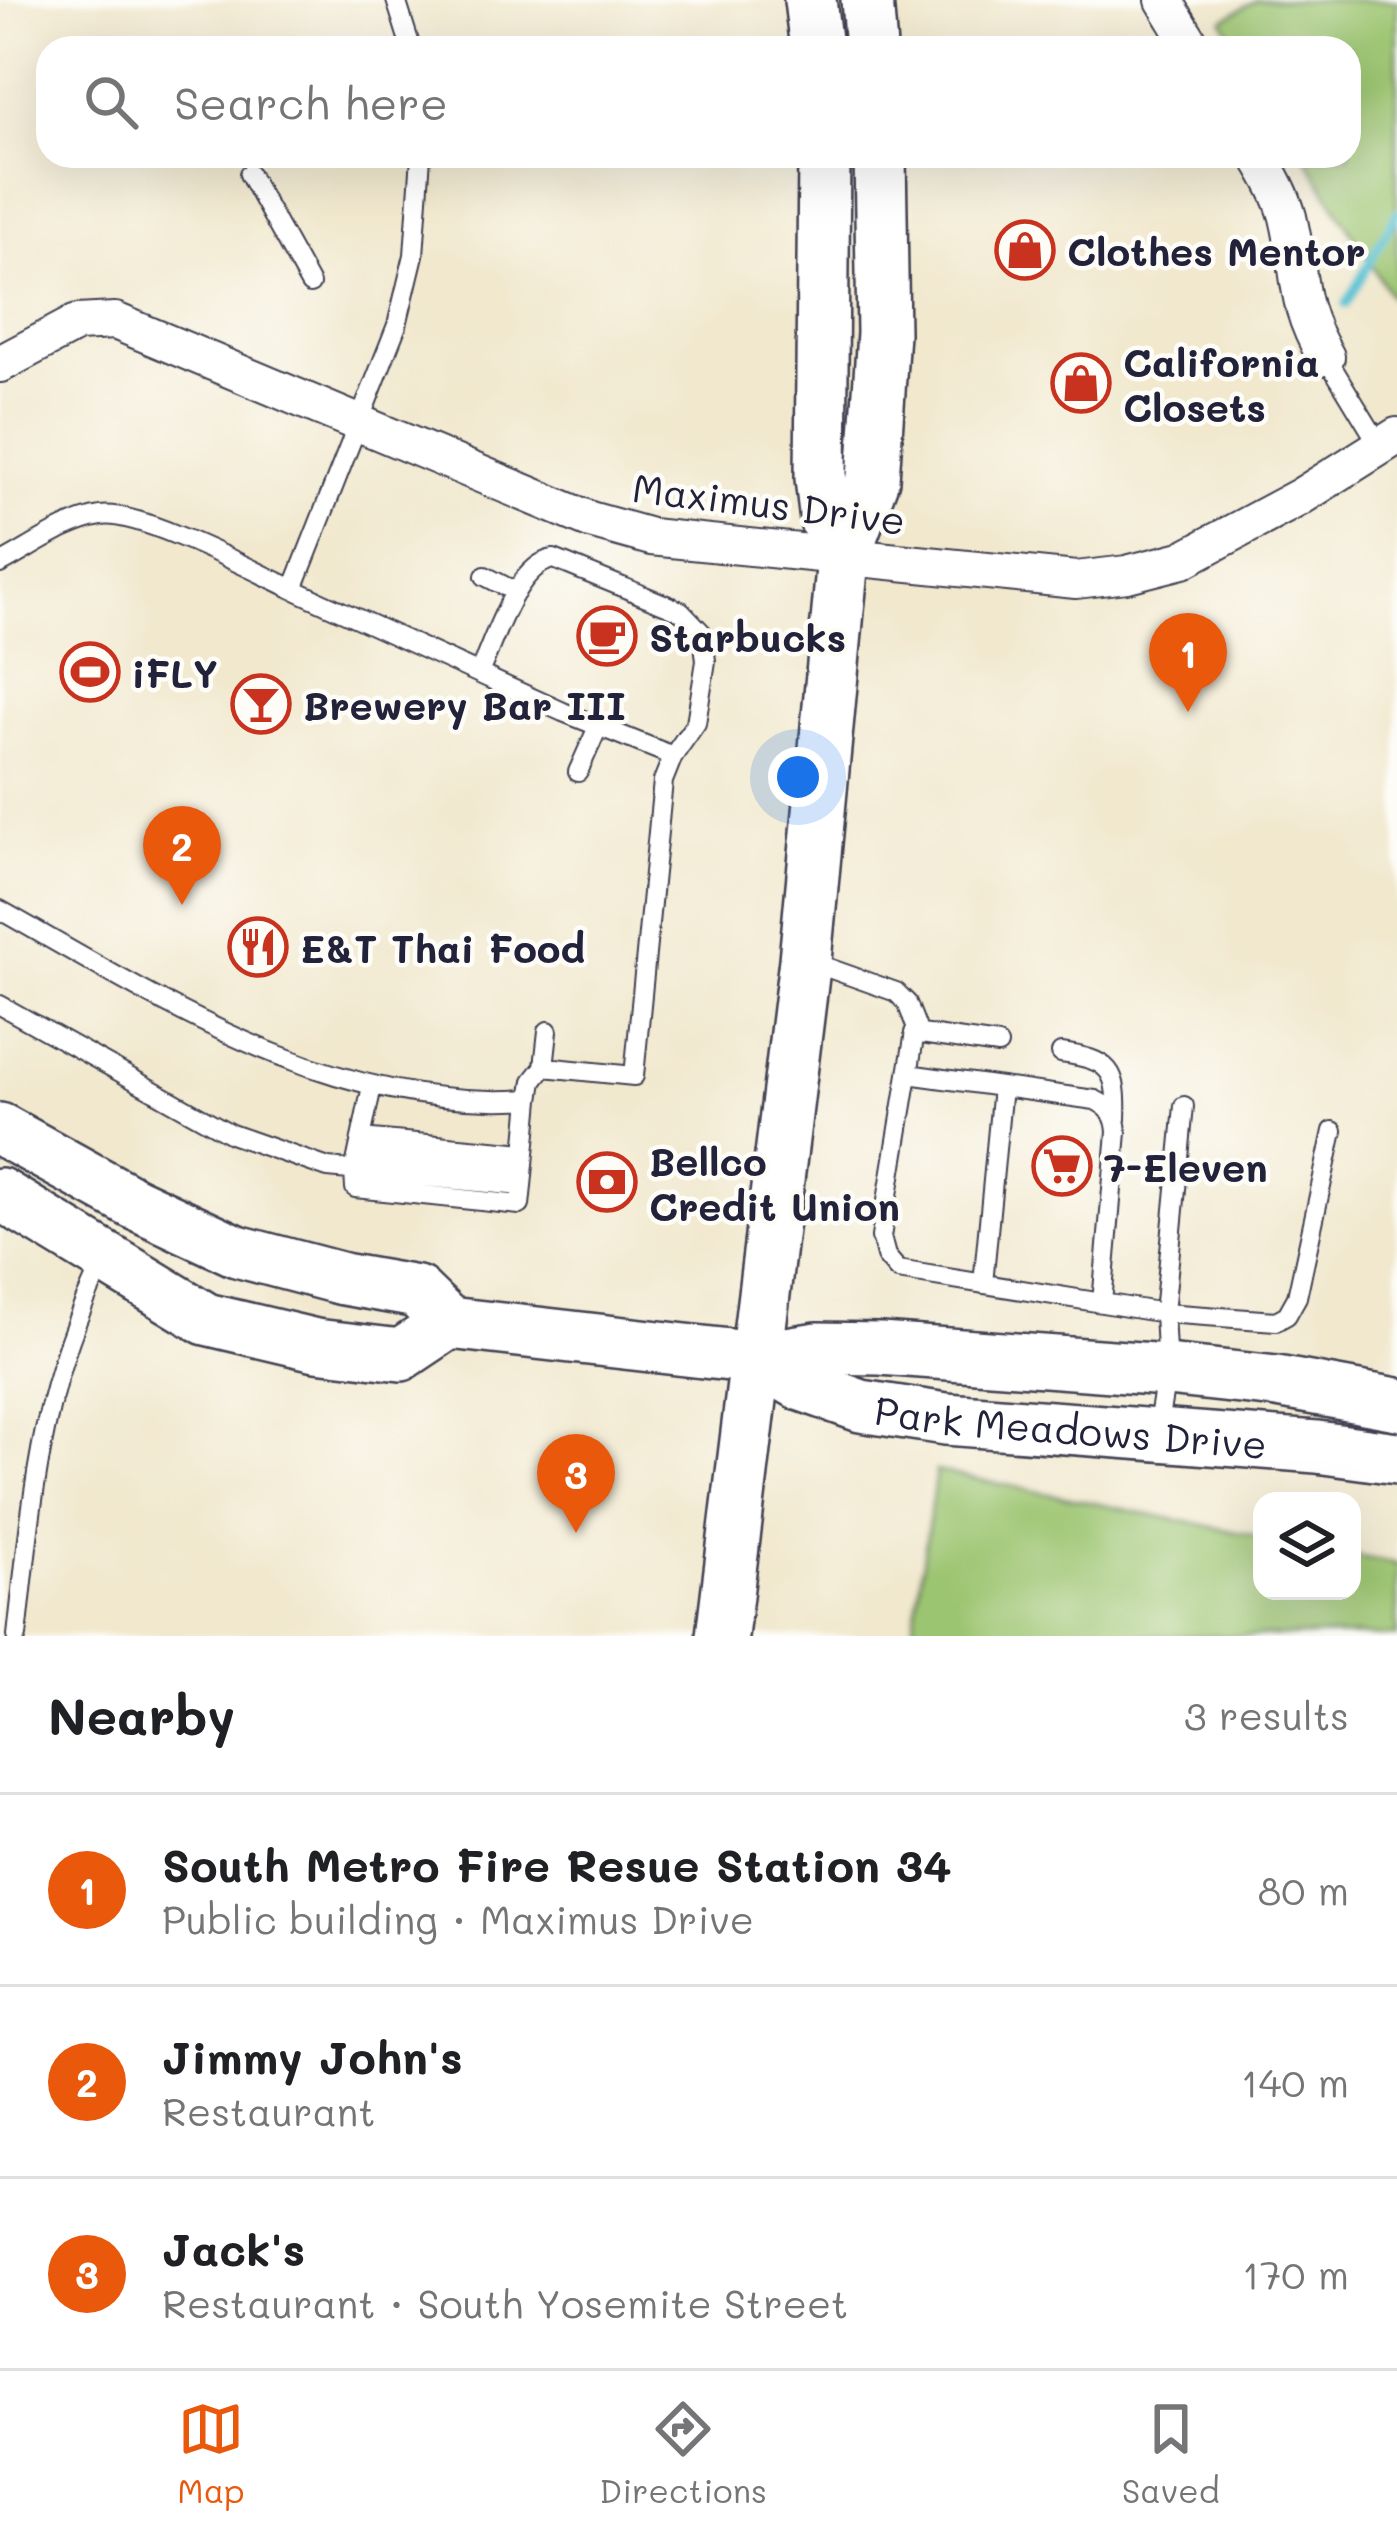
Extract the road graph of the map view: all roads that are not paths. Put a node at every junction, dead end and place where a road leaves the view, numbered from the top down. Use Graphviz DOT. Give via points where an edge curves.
graph roads {
  1 [pos="397,0"];
  2 [pos="810,0"];
  3 [pos="866,0"];
  4 [pos="1164,0"];
  5 [pos="408,36"];
  6 [pos="814,36"];
  7 [pos="870,36"];
  8 [pos="1186,36"];
  9 [pos="420,168"];
  10 [pos="824,168"];
  11 [pos="880,168"];
  12 [pos="1266,168"];
  13 [pos="250,175"];
  14 [pos="310,284"];
  15 [pos="1326,357"];
  16 [pos="0,364"];
  17 [pos="358,420"];
  18 [pos="1388,441"];
  19 [pos="844,558"];
  20 [pos="0,564"];
  21 [pos="485,577"];
  22 [pos="293,589"];
  23 [pos="516,592"];
  24 [pos="479,674"];
  25 [pos="598,727"];
  26 [pos="673,757"];
  27 [pos="578,772"];
  28 [pos="0,910"];
  29 [pos="805,960"];
  30 [pos="0,1005"];
  31 [pos="548,1030"];
  32 [pos="914,1033"];
  33 [pos="998,1045"];
  34 [pos="1060,1053"];
  35 [pos="544,1067"];
  36 [pos="908,1074"];
  37 [pos="372,1086"];
  38 [pos="1002,1087"];
  39 [pos="530,1099"];
  40 [pos="1184,1106"];
  41 [pos="1116,1119"];
  42 [pos="0,1129"];
  43 [pos="1333,1131"];
  44 [pos="358,1154"];
  45 [pos="0,1165"];
  46 [pos="523,1169"];
  47 [pos="0,1194"];
  48 [pos="134,1203"];
  49 [pos="106,1257"];
  50 [pos="983,1284"];
  51 [pos="402,1289"];
  52 [pos="1102,1303"];
  53 [pos="1164,1313"];
  54 [pos="449,1323"];
  55 [pos="756,1358"];
  56 [pos="1167,1370"];
  57 [pos="1397,1403"];
  58 [pos="1156,1435"];
  59 [pos="1397,1458"];
  60 [pos="17,1636"];
  61 [pos="722,1636"];
  1 -- 5 [label="lane"];
  2 -- 6 [label="main road"];
  3 -- 7 [label="main road"];
  4 -- 8 [label="street"];
  9 -- 17 [label="lane" via="414,254 397,325"];
  10 -- 19 [label="main road" via="821,478 826,521"];
  11 -- 19 [label="main road" via="883,333 872,479"];
  12 -- 15 [label="street" via="1288,220 1303,313"];
  13 -- 14 [label="lane"];
  15 -- 18 [label="lane"];
  16 -- 17 [label="street, Maximus Drive" via="77,323 116,321"];
  17 -- 19 [label="street, Maximus Drive" via="651,537"];
  17 -- 22 [label="lane"];
  18 -- 19 [label="street, Maximus Drive" via="1181,560 1127,574 1076,580"];
  19 -- 29 [label="main road"];
  20 -- 22 [label="lane" via="111,515"];
  21 -- 23 [label="lane"];
  22 -- 24 [label="lane"];
  23 -- 24 [label="lane"];
  23 -- 26 [label="lane" via="529,570 554,559 692,619 706,661 696,723"];
  24 -- 25 [label="lane"];
  25 -- 26 [label="lane"];
  25 -- 27 [label="lane"];
  26 -- 35 [label="lane" via="664,781 634,1076"];
  28 -- 37 [label="lane" via="231,1038"];
  29 -- 32 [label="lane" via="896,992 908,1003"];
  29 -- 55 [label="main road"];
  30 -- 44 [label="lane" via="231,1134 328,1168"];
  31 -- 35 [label="lane"];
  32 -- 33 [label="lane"];
  32 -- 36 [label="lane"];
  34 -- 41 [label="lane" via="1110,1070"];
  35 -- 39 [label="lane"];
  36 -- 38 [label="lane"];
  36 -- 50 [label="lane" via="881,1237 886,1256 898,1270"];
  37 -- 39 [label="lane" via="487,1102"];
  37 -- 44 [label="lane"];
  38 -- 41 [label="lane" via="1095,1100"];
  38 -- 50 [label="lane"];
  39 -- 46 [label="lane"];
  40 -- 53 [label="lane"];
  41 -- 52 [label="lane"];
  42 -- 48 [label="main road, Park Meadows Drive"];
  43 -- 53 [label="lane" via="1287,1315 1276,1321"];
  44 -- 46 [label="lane"];
  44 -- 46 [label="lane"];
  45 -- 48 [label="main road" via="80,1207"];
  47 -- 49 [label="main road"];
  48 -- 51 [label="main road, Park Meadows Drive" via="237,1251"];
  49 -- 51 [label="main road" via="140,1243 369,1304"];
  49 -- 54 [label="main road" via="206,1319 316,1345 401,1355"];
  49 -- 60 [label="lane" via="47,1406"];
  50 -- 52 [label="lane"];
  51 -- 54 [label="main road, Park Meadows Drive" via="417,1292"];
  52 -- 53 [label="lane"];
  53 -- 56 [label="lane"];
  54 -- 55 [label="main road, Park Meadows Drive"];
  55 -- 56 [label="main road, Park Meadows Drive" via="880,1349"];
  55 -- 58 [label="main road, Park Meadows Drive" via="861,1406"];
  55 -- 61 [label="main road"];
  56 -- 57 [label="main road, Park Meadows Drive"];
  56 -- 58 [label="lane"];
  58 -- 59 [label="main road, Park Meadows Drive"];
}
